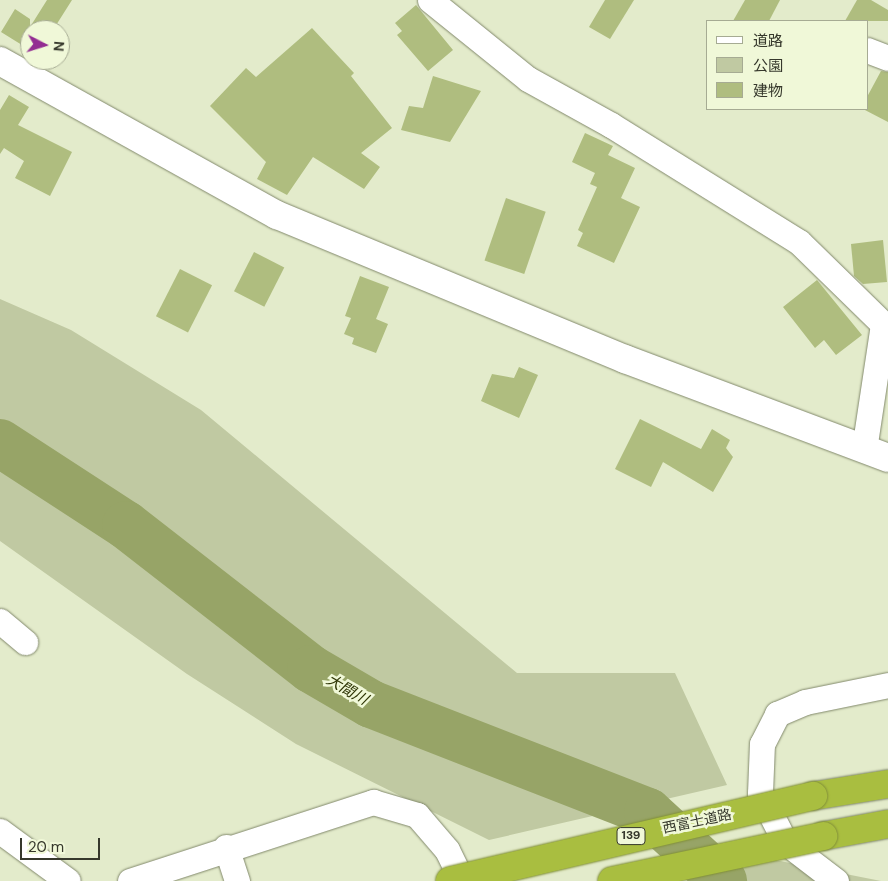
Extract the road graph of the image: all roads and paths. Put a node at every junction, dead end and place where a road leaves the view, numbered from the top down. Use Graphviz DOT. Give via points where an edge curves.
graph roads {
  1 [pos="430,0"];
  2 [pos="868,50"];
  3 [pos="888,58"];
  4 [pos="0,61"];
  5 [pos="876,454"];
  6 [pos="0,621"];
  7 [pos="25,642"];
  8 [pos="888,685"];
  9 [pos="888,784"];
  10 [pos="888,824"];
  11 [pos="0,831"];
  12 [pos="226,847"];
  13 [pos="68,881"];
  14 [pos="130,881"];
  15 [pos="237,881"];
  16 [pos="450,881"];
  17 [pos="462,881"];
  18 [pos="612,881"];
  19 [pos="836,881"];
  1 -- 5 [label="street" via="528,79 611,124 799,242 883,324"];
  2 -- 3 [label="street"];
  4 -- 5 [label="street" via="277,215 625,359"];
  6 -- 7 [label="street"];
  8 -- 19 [label="street" via="805,702 777,714 762,744 760,793 785,842"];
  9 -- 16 [label="highway, 西富士道路 / 139, bridge" via="813,796"];
  10 -- 18 [label="highway, bridge"];
  11 -- 13 [label="street"];
  12 -- 14 [label="street"];
  12 -- 15 [label="street"];
  12 -- 17 [label="street" via="373,802 417,814 447,850"];
}
